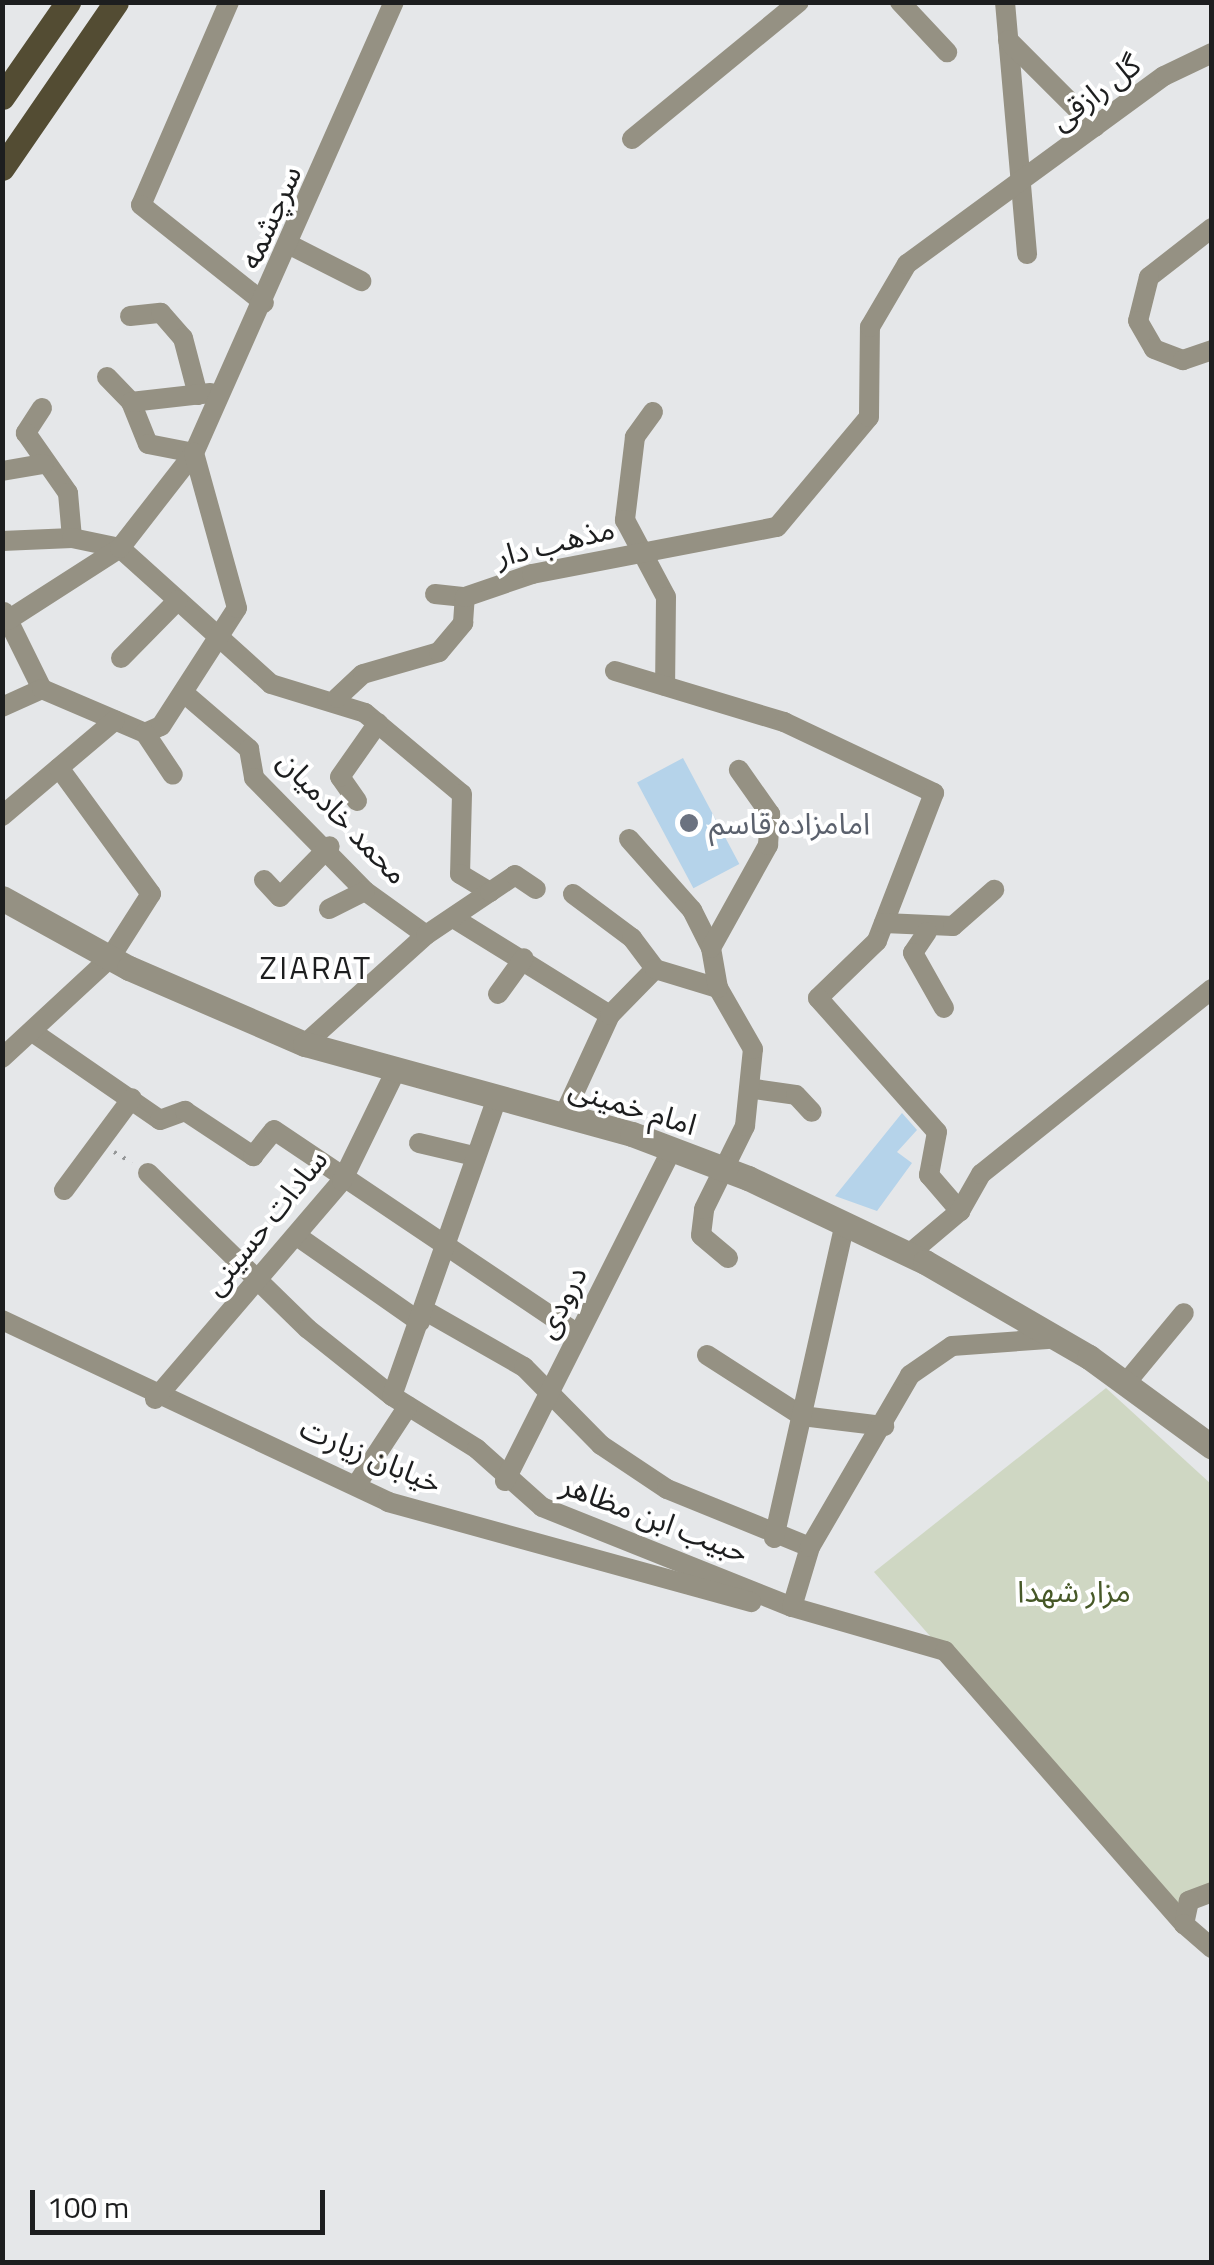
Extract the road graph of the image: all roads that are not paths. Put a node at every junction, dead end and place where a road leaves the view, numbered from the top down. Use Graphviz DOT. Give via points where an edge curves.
graph roads {
  1 [pos="68,2"];
  2 [pos="116,2"];
  3 [pos="229,2"];
  4 [pos="394,2"];
  5 [pos="798,2"];
  6 [pos="900,2"];
  7 [pos="1005,2"];
  8 [pos="1008,40"];
  9 [pos="947,52"];
  10 [pos="1212,52"];
  11 [pos="2,97"];
  12 [pos="1095,128"];
  13 [pos="632,139"];
  14 [pos="2,168"];
  15 [pos="1021,188"];
  16 [pos="1212,228"];
  17 [pos="290,245"];
  18 [pos="1027,254"];
  19 [pos="361,281"];
  20 [pos="264,303"];
  21 [pos="130,316"];
  22 [pos="1212,350"];
  23 [pos="108,377"];
  24 [pos="222,392"];
  25 [pos="198,395"];
  26 [pos="131,402"];
  27 [pos="42,408"];
  28 [pos="654,412"];
  29 [pos="194,454"];
  30 [pos="43,464"];
  31 [pos="2,470"];
  32 [pos="777,527"];
  33 [pos="72,538"];
  34 [pos="2,541"];
  35 [pos="120,548"];
  36 [pos="646,551"];
  37 [pos="436,594"];
  38 [pos="465,597"];
  39 [pos="178,600"];
  40 [pos="5,615"];
  41 [pos="220,637"];
  42 [pos="121,658"];
  43 [pos="615,671"];
  44 [pos="666,686"];
  45 [pos="42,689"];
  46 [pos="184,693"];
  47 [pos="336,698"];
  48 [pos="2,706"];
  49 [pos="115,720"];
  50 [pos="378,724"];
  51 [pos="145,733"];
  52 [pos="59,768"];
  53 [pos="739,770"];
  54 [pos="172,774"];
  55 [pos="357,801"];
  56 [pos="2,816"];
  57 [pos="629,839"];
  58 [pos="330,846"];
  59 [pos="264,880"];
  60 [pos="536,890"];
  61 [pos="994,890"];
  62 [pos="366,891"];
  63 [pos="490,892"];
  64 [pos="573,894"];
  65 [pos="2,898"];
  66 [pos="329,909"];
  67 [pos="455,919"];
  68 [pos="884,923"];
  69 [pos="927,932"];
  70 [pos="426,935"];
  71 [pos="711,948"];
  72 [pos="110,958"];
  73 [pos="524,958"];
  74 [pos="655,970"];
  75 [pos="718,988"];
  76 [pos="1212,989"];
  77 [pos="498,994"];
  78 [pos="944,1008"];
  79 [pos="610,1015"];
  80 [pos="34,1034"];
  81 [pos="305,1044"];
  82 [pos="2,1058"];
  83 [pos="397,1068"];
  84 [pos="755,1088"];
  85 [pos="132,1098"];
  86 [pos="496,1100"];
  87 [pos="812,1112"];
  88 [pos="563,1118"];
  89 [pos="419,1144"];
  90 [pos="672,1149"];
  91 [pos="474,1156"];
  92 [pos="721,1168"];
  93 [pos="148,1173"];
  94 [pos="342,1181"];
  95 [pos="64,1190"];
  96 [pos="960,1211"];
  97 [pos="845,1223"];
  98 [pos="297,1236"];
  99 [pos="439,1246"];
  100 [pos="908,1254"];
  101 [pos="728,1258"];
  102 [pos="258,1280"];
  103 [pos="1184,1312"];
  104 [pos="422,1316"];
  105 [pos="2,1320"];
  106 [pos="578,1334"];
  107 [pos="1048,1339"];
  108 [pos="707,1355"];
  109 [pos="1125,1384"];
  110 [pos="551,1390"];
  111 [pos="155,1399"];
  112 [pos="400,1401"];
  113 [pos="802,1416"];
  114 [pos="884,1426"];
  115 [pos="1212,1447"];
  116 [pos="505,1481"];
  117 [pos="357,1484"];
  118 [pos="774,1538"];
  119 [pos="810,1548"];
  120 [pos="792,1607"];
  121 [pos="1212,1892"];
  122 [pos="1184,1924"];
  123 [pos="1212,1948"];
  1 -- 11 [label="main road"];
  2 -- 14 [label="main road"];
  3 -- 20 [label="street" via="141,205"];
  4 -- 17 [label="street, سرچشمه"];
  5 -- 13 [label="street"];
  6 -- 9 [label="street"];
  7 -- 8 [label="street"];
  8 -- 12 [label="street"];
  8 -- 15 [label="street"];
  10 -- 12 [label="street, گل رازقی"];
  12 -- 15 [label="street, گل رازقی"];
  15 -- 18 [label="street"];
  15 -- 32 [label="street, گل رازقی" via="907,264 870,327 869,417"];
  16 -- 22 [label="street" via="1149,277 1138,321 1154,349 1183,360"];
  17 -- 19 [label="street"];
  17 -- 20 [label="street, سرچشمه"];
  20 -- 24 [label="street, سرچشمه"];
  21 -- 25 [label="street" via="161,313 183,338"];
  23 -- 26 [label="street"];
  24 -- 25 [label="street"];
  24 -- 29 [label="street, سرچشمه"];
  25 -- 26 [label="street"];
  26 -- 29 [label="street" via="148,444"];
  27 -- 30 [label="street" via="26,433"];
  28 -- 36 [label="street" via="635,437 626,520"];
  29 -- 35 [label="street, سرچشمه"];
  29 -- 41 [label="street" via="237,608"];
  30 -- 31 [label="street"];
  30 -- 33 [label="street" via="68,493"];
  32 -- 36 [label="street, مذهب دار"];
  33 -- 34 [label="street"];
  33 -- 35 [label="street"];
  35 -- 39 [label="street"];
  35 -- 40 [label="street, سرچشمه"];
  36 -- 38 [label="street, مذهب دار"];
  36 -- 44 [label="street" via="672,635"];
  37 -- 38 [label="street"];
  38 -- 47 [label="street, مذهب دار" via="464,623 439,652 363,674"];
  39 -- 41 [label="street"];
  39 -- 42 [label="street"];
  40 -- 45 [label="street"];
  41 -- 46 [label="street"];
  41 -- 47 [label="street" via="271,684"];
  43 -- 44 [label="street"];
  44 -- 68 [label="street" via="784,722 934,793"];
  45 -- 48 [label="street"];
  45 -- 49 [label="street"];
  46 -- 51 [label="street" via="161,726"];
  46 -- 58 [label="street, محمد خادمیان" via="249,749 254,778"];
  47 -- 50 [label="street"];
  49 -- 51 [label="street"];
  49 -- 52 [label="street"];
  50 -- 55 [label="street" via="340,777"];
  50 -- 63 [label="street" via="462,794 460,874"];
  51 -- 54 [label="street"];
  52 -- 56 [label="street"];
  52 -- 72 [label="street" via="151,894"];
  53 -- 71 [label="street" via="770,814 768,845"];
  57 -- 71 [label="street" via="692,910"];
  58 -- 59 [label="street" via="280,897"];
  58 -- 62 [label="street, محمد خادمیان"];
  60 -- 63 [label="street" via="516,875"];
  61 -- 69 [label="street" via="954,926"];
  62 -- 66 [label="street"];
  62 -- 70 [label="street, محمد خادمیان"];
  63 -- 67 [label="street"];
  64 -- 74 [label="street" via="632,938"];
  65 -- 72 [label="street, امام خمینی"];
  67 -- 70 [label="street"];
  67 -- 73 [label="street"];
  68 -- 69 [label="street"];
  68 -- 96 [label="street" via="818,998 937,1132 929,1175"];
  69 -- 78 [label="street" via="913,953"];
  70 -- 81 [label="street"];
  71 -- 75 [label="street"];
  72 -- 80 [label="street"];
  72 -- 81 [label="street, امام خمینی"];
  73 -- 77 [label="street"];
  73 -- 79 [label="street"];
  74 -- 75 [label="street"];
  74 -- 79 [label="street"];
  75 -- 84 [label="street" via="753,1049"];
  76 -- 96 [label="street" via="981,1174"];
  79 -- 88 [label="street"];
  80 -- 82 [label="street"];
  80 -- 85 [label="street"];
  81 -- 83 [label="street, امام خمینی"];
  83 -- 86 [label="street, امام خمینی"];
  83 -- 94 [label="street, سادات حسینی"];
  84 -- 87 [label="street" via="796,1095"];
  84 -- 92 [label="street"];
  85 -- 94 [label="street" via="160,1120 185,1111 253,1156 274,1130"];
  85 -- 95 [label="street"];
  86 -- 88 [label="street, امام خمینی"];
  86 -- 91 [label="street"];
  88 -- 90 [label="street, امام خمینی"];
  89 -- 91 [label="street"];
  90 -- 92 [label="street, امام خمینی"];
  90 -- 106 [label="street, درودی"];
  91 -- 99 [label="street"];
  92 -- 97 [label="street, امام خمینی"];
  92 -- 101 [label="street" via="701,1235"];
  93 -- 102 [label="street, حبیب ابن مظاهر"];
  94 -- 98 [label="street, سادات حسینی"];
  94 -- 99 [label="street"];
  96 -- 100 [label="street"];
  97 -- 100 [label="street, امام خمینی"];
  97 -- 113 [label="street"];
  98 -- 102 [label="street, سادات حسینی"];
  98 -- 104 [label="street"];
  99 -- 104 [label="street"];
  99 -- 106 [label="street"];
  100 -- 107 [label="street, امام خمینی"];
  102 -- 111 [label="street, سادات حسینی"];
  102 -- 112 [label="street, حبیب ابن مظاهر"];
  103 -- 109 [label="street"];
  104 -- 110 [label="street"];
  104 -- 112 [label="street"];
  105 -- 111 [label="street, خیابان زیارت"];
  106 -- 110 [label="street, درودی"];
  107 -- 109 [label="street, امام خمینی"];
  107 -- 114 [label="street" via="952,1346 910,1375"];
  108 -- 113 [label="street"];
  109 -- 115 [label="street, امام خمینی"];
  110 -- 116 [label="street, درودی"];
  110 -- 118 [label="street" via="601,1445 667,1489"];
  111 -- 117 [label="street, خیابان زیارت"];
  112 -- 116 [label="street, حبیب ابن مظاهر" via="477,1448"];
  112 -- 117 [label="street"];
  113 -- 114 [label="street"];
  113 -- 118 [label="street"];
  114 -- 119 [label="street"];
  116 -- 120 [label="street, حبیب ابن مظاهر" via="542,1507"];
  117 -- 120 [label="street, خیابان زیارت" via="468,1526"];
  118 -- 119 [label="street"];
  119 -- 120 [label="street"];
  120 -- 122 [label="street" via="945,1651"];
  121 -- 122 [label="street" via="1189,1901"];
  122 -- 123 [label="street"];
}
